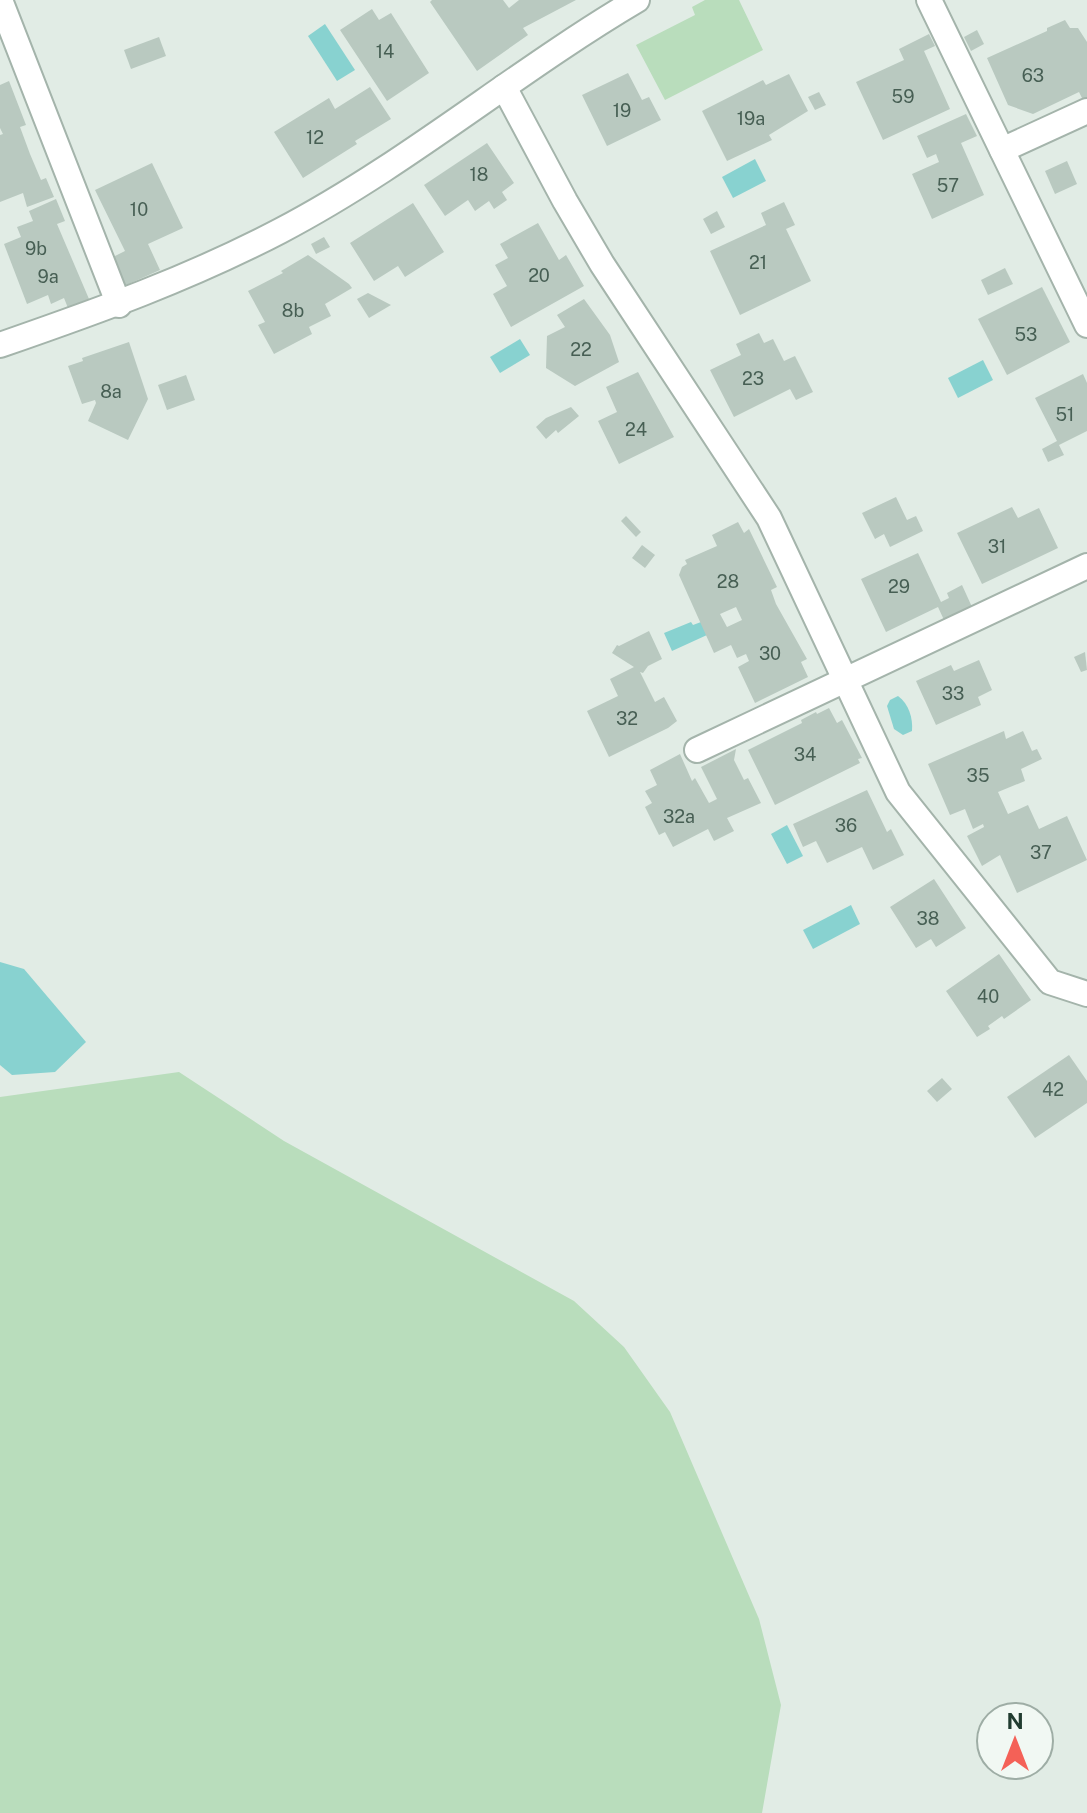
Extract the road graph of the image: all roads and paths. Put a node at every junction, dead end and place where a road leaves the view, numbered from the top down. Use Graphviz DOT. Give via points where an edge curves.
graph roads {
  1 [pos="637,0"];
  2 [pos="929,0"];
  3 [pos="2,5"];
  4 [pos="504,87"];
  5 [pos="1087,111"];
  6 [pos="1002,150"];
  7 [pos="119,305"];
  8 [pos="1087,325"];
  9 [pos="0,345"];
  10 [pos="1087,566"];
  11 [pos="844,681"];
  12 [pos="697,750"];
  13 [pos="1087,994"];
  1 -- 4 [label="street"];
  2 -- 6 [label="street"];
  3 -- 7 [label="street"];
  4 -- 7 [label="street" via="281,230"];
  4 -- 11 [label="street" via="602,264 769,518"];
  5 -- 6 [label="street"];
  6 -- 8 [label="street"];
  7 -- 9 [label="street"];
  10 -- 11 [label="street"];
  11 -- 12 [label="street"];
  11 -- 13 [label="street" via="898,792 1050,982"];
}
